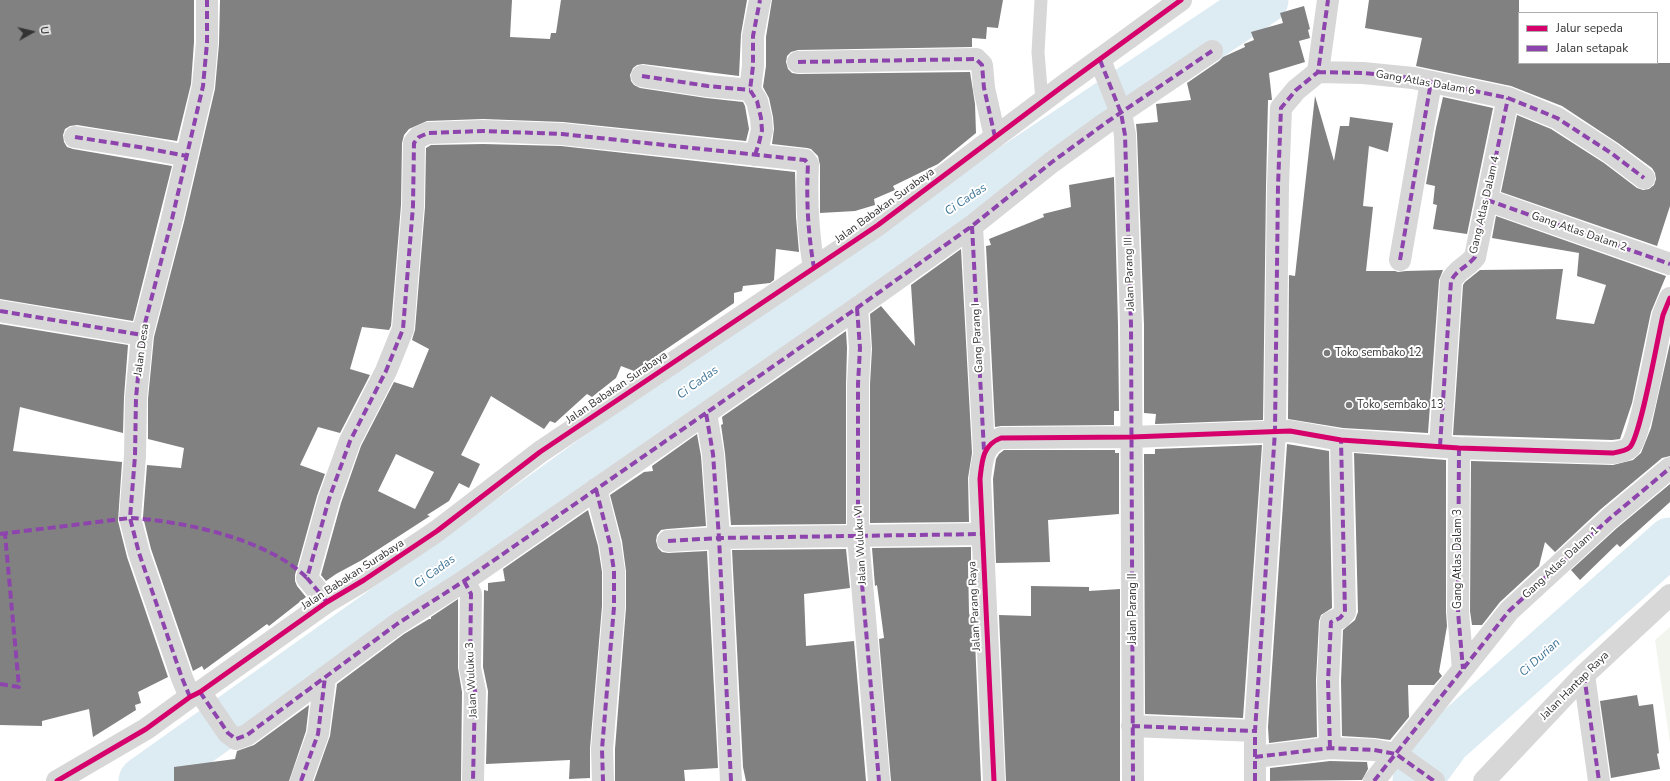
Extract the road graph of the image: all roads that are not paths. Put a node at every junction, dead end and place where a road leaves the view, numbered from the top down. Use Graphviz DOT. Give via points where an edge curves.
graph roads {
  1 [pos="207,0"];
  2 [pos="760,0"];
  3 [pos="1041,0"];
  4 [pos="1181,0"];
  5 [pos="1328,0"];
  6 [pos="1212,51"];
  7 [pos="1100,60"];
  8 [pos="798,62"];
  9 [pos="1318,72"];
  10 [pos="642,76"];
  11 [pos="1431,82"];
  12 [pos="750,90"];
  13 [pos="1508,98"];
  14 [pos="1042,101"];
  15 [pos="1119,109"];
  16 [pos="995,137"];
  17 [pos="75,138"];
  18 [pos="754,155"];
  19 [pos="187,156"];
  20 [pos="1644,178"];
  21 [pos="1488,200"];
  22 [pos="972,226"];
  23 [pos="1400,260"];
  24 [pos="1670,264"];
  25 [pos="814,268"];
  26 [pos="1670,298"];
  27 [pos="857,308"];
  28 [pos="0,311"];
  29 [pos="142,335"];
  30 [pos="706,412"];
  31 [pos="1274,431"];
  32 [pos="1132,437"];
  33 [pos="1341,440"];
  34 [pos="992,444"];
  35 [pos="1450,447"];
  36 [pos="1670,468"];
  37 [pos="596,489"];
  38 [pos="982,534"];
  39 [pos="858,537"];
  40 [pos="719,538"];
  41 [pos="668,541"];
  42 [pos="464,581"];
  43 [pos="1670,595"];
  44 [pos="327,602"];
  45 [pos="1463,669"];
  46 [pos="1584,675"];
  47 [pos="325,677"];
  48 [pos="201,699"];
  49 [pos="1132,726"];
  50 [pos="1255,731"];
  51 [pos="1330,748"];
  52 [pos="1255,757"];
  53 [pos="1403,758"];
  54 [pos="57,781"];
  55 [pos="301,781"];
  56 [pos="473,781"];
  57 [pos="603,781"];
  58 [pos="731,781"];
  59 [pos="879,781"];
  60 [pos="994,781"];
  61 [pos="1133,781"];
  62 [pos="1255,781"];
  63 [pos="1374,781"];
  64 [pos="1434,781"];
  65 [pos="1484,781"];
  66 [pos="1599,781"];
  1 -- 19 [label="street, Jalan Desa" via="203,86"];
  2 -- 12 [label="street" via="753,36"];
  3 -- 14 [label="lane" via="1038,52"];
  4 -- 7 [label="street, Jalan Babakan Surabaya"];
  5 -- 9 [label="street"];
  6 -- 15 [label="street"];
  7 -- 14 [label="street, Jalan Babakan Surabaya"];
  7 -- 15 [label="street, Jalan Parang III"];
  8 -- 16 [label="street" via="976,59 982,65 984,88"];
  9 -- 11 [label="street, Gang Atlas Dalam 6" via="1363,73"];
  9 -- 31 [label="street" via="1296,90 1281,108"];
  10 -- 12 [label="street"];
  11 -- 13 [label="street, Gang Atlas Dalam 6"];
  11 -- 23 [label="street"];
  12 -- 18 [label="street" via="757,101 762,130"];
  13 -- 20 [label="street, Gang Atlas Dalam 6" via="1557,118"];
  13 -- 21 [label="street, Gang Atlas Dalam 4"];
  14 -- 16 [label="street, Jalan Babakan Surabaya"];
  15 -- 22 [label="street"];
  15 -- 32 [label="street, Jalan Parang III" via="1125,135"];
  16 -- 25 [label="street, Jalan Babakan Surabaya" via="878,225"];
  17 -- 19 [label="street"];
  18 -- 25 [label="street" via="807,162 808,236"];
  18 -- 44 [label="street" via="562,134 483,130 428,133 415,140 413,206 403,329 386,371 350,441 329,499 307,578"];
  19 -- 29 [label="street, Jalan Desa"];
  21 -- 24 [label="street, Gang Atlas Dalam 2"];
  21 -- 35 [label="street, Gang Atlas Dalam 4" via="1475,257 1468,265 1455,272 1451,280"];
  22 -- 27 [label="street"];
  22 -- 34 [label="street, Gang Parang I"];
  25 -- 44 [label="street, Jalan Babakan Surabaya" via="540,452 437,531"];
  26 -- 35 [label="street" via="1663,315 1639,424 1631,446 1613,453"];
  27 -- 30 [label="street"];
  27 -- 39 [label="street, Jalan Wuluku VI" via="860,348"];
  28 -- 29 [label="street"];
  29 -- 48 [label="street, Jalan Desa" via="130,518 139,554 182,678"];
  30 -- 37 [label="street"];
  30 -- 40 [label="street" via="713,454"];
  31 -- 32 [label="street"];
  31 -- 33 [label="street" via="1290,431"];
  31 -- 50 [label="street"];
  32 -- 34 [label="street"];
  32 -- 49 [label="street, Jalan Parang II"];
  33 -- 35 [label="street"];
  33 -- 51 [label="street" via="1344,612 1340,618 1331,622 1328,682"];
  34 -- 38 [label="street, Jalan Parang Raya" via="980,479"];
  35 -- 45 [label="street, Gang Atlas Dalam 3"];
  36 -- 45 [label="street, Gang Atlas Dalam 1" via="1609,519 1509,612"];
  37 -- 42 [label="street"];
  37 -- 57 [label="street" via="610,544 614,578 614,607 602,749"];
  38 -- 39 [label="street"];
  38 -- 60 [label="street, Jalan Parang Raya"];
  39 -- 40 [label="street"];
  39 -- 59 [label="street, Jalan Wuluku VI"];
  40 -- 41 [label="street"];
  40 -- 58 [label="street"];
  42 -- 47 [label="street" via="397,624"];
  42 -- 56 [label="street, Jalan Wuluku 3" via="471,594"];
  43 -- 46 [label="street, Jalan Hantap Raya"];
  44 -- 48 [label="street, Jalan Babakan Surabaya"];
  45 -- 53 [label="street, Gang Atlas Dalam 1"];
  46 -- 65 [label="street, Jalan Hantap Raya"];
  46 -- 66 [label="street"];
  47 -- 48 [label="street, Jalan Desa" via="247,735 236,739 228,734"];
  47 -- 55 [label="street" via="318,734"];
  48 -- 54 [label="street, Jalan Babakan Surabaya"];
  49 -- 50 [label="street"];
  49 -- 61 [label="street, Jalan Parang II"];
  50 -- 52 [label="street"];
  51 -- 52 [label="street"];
  51 -- 53 [label="street" via="1374,750"];
  52 -- 62 [label="street"];
  53 -- 63 [label="street, Gang Atlas Dalam 1"];
  53 -- 64 [label="street"];
}
